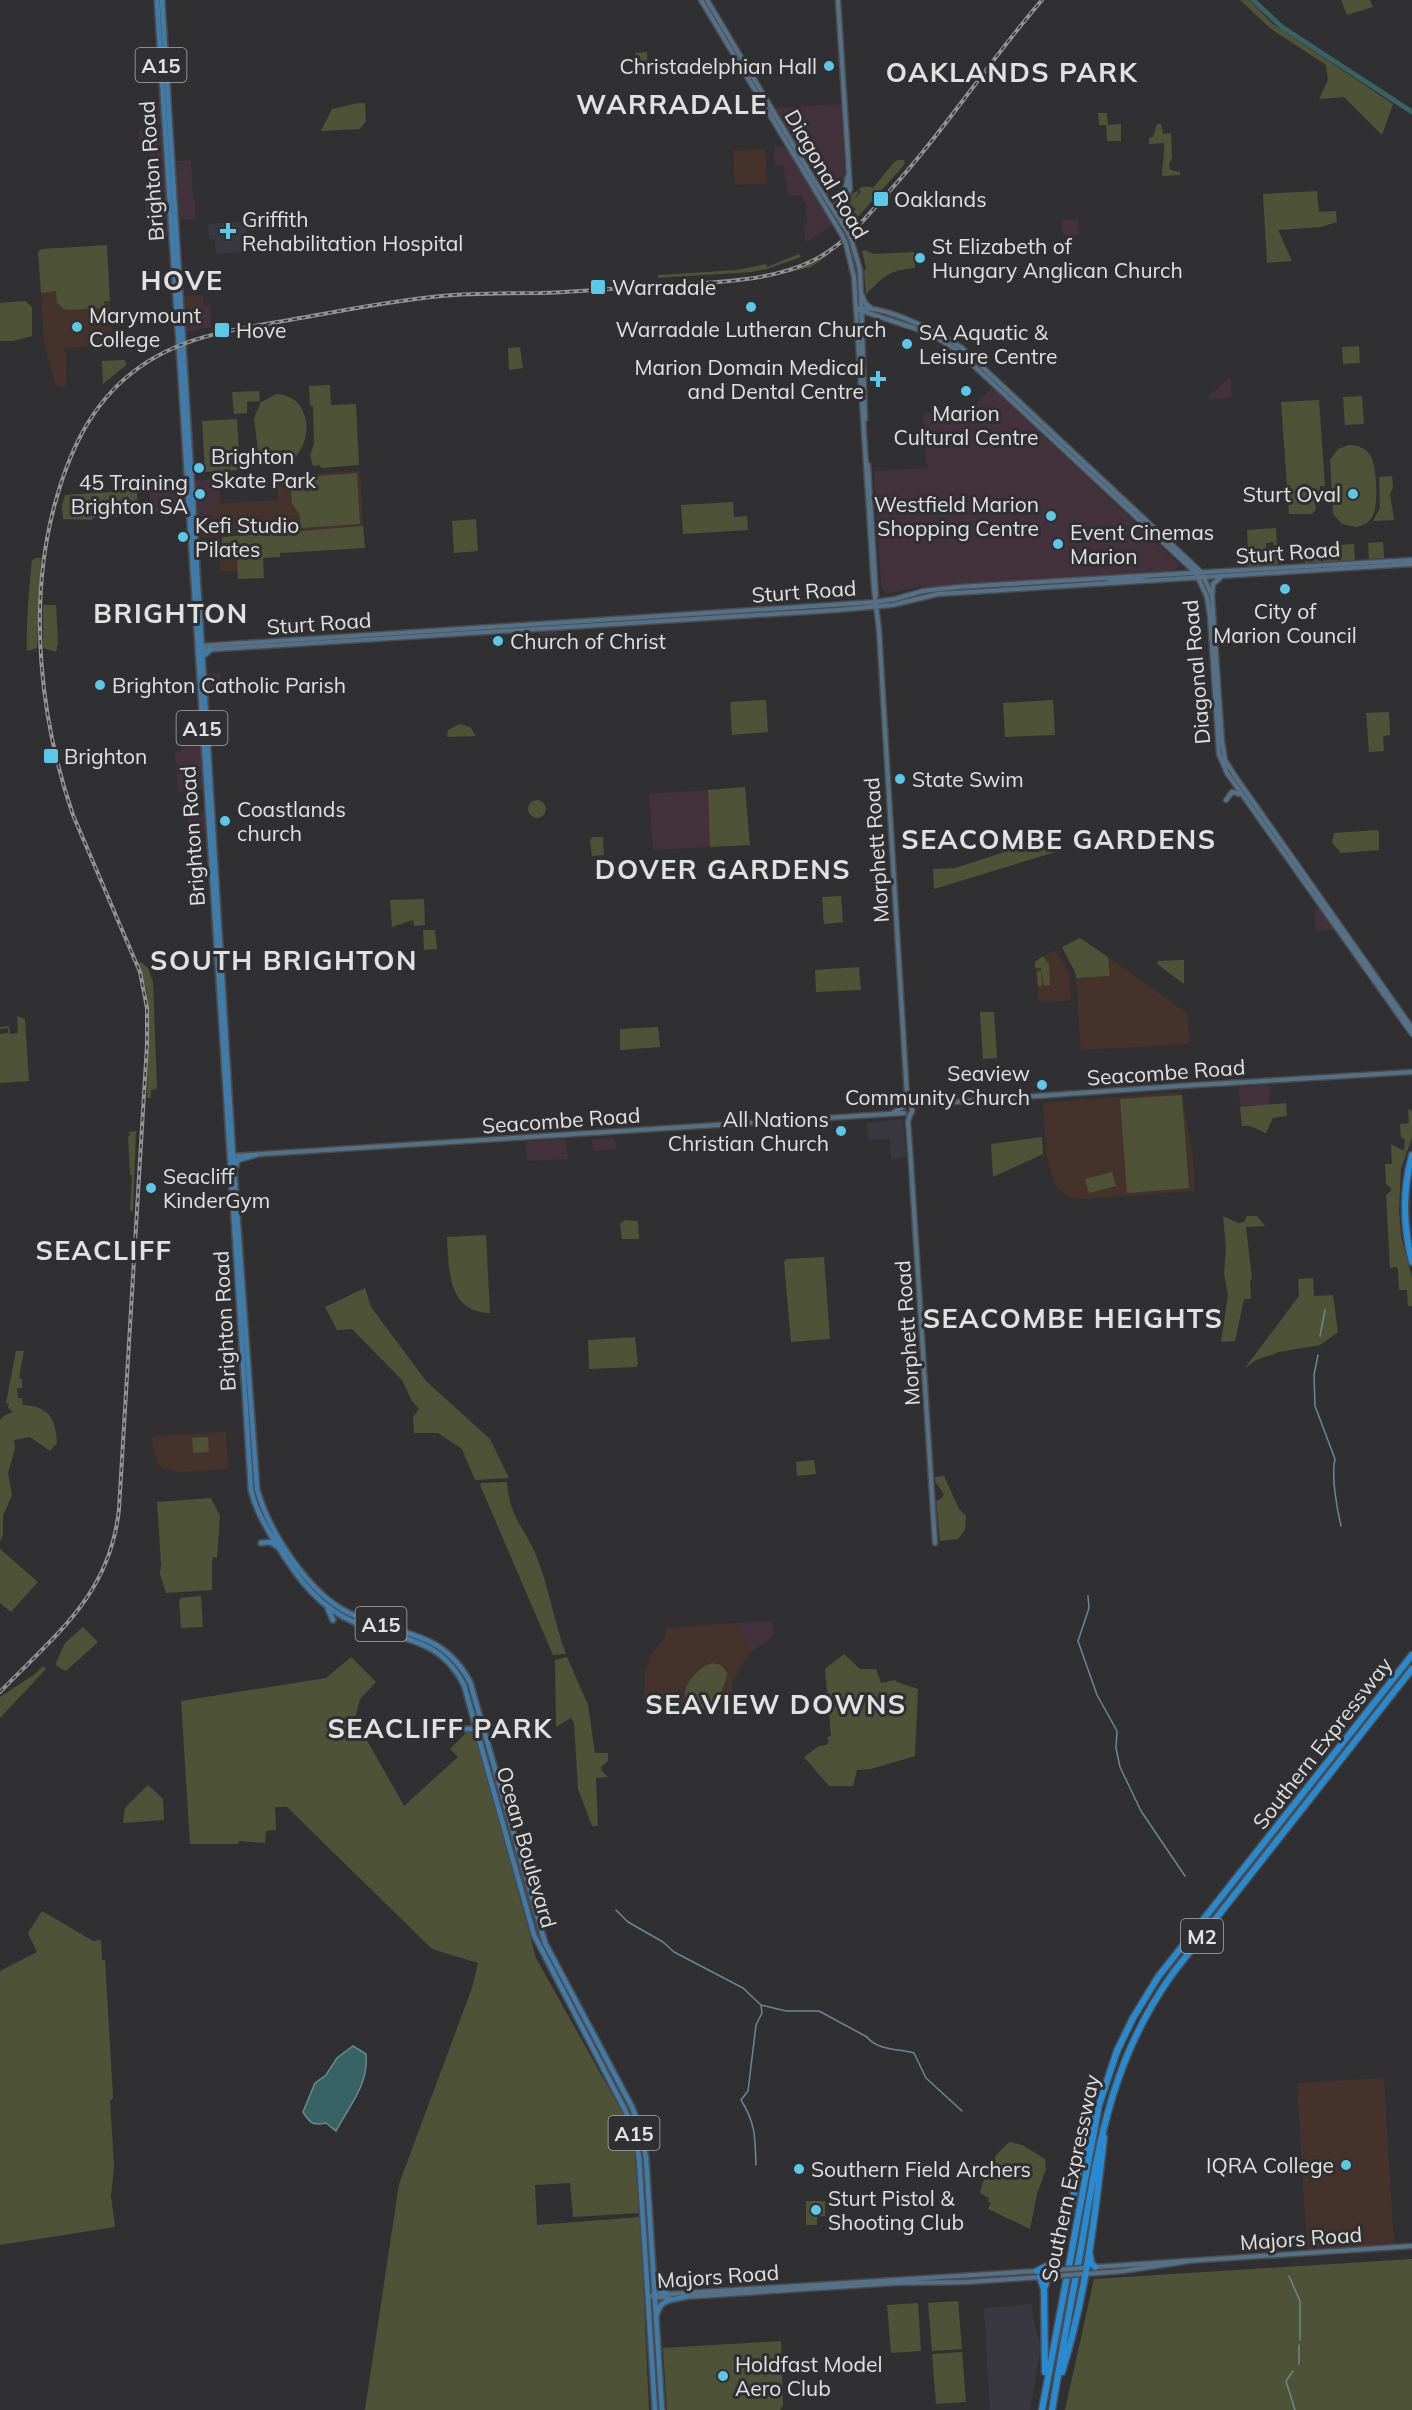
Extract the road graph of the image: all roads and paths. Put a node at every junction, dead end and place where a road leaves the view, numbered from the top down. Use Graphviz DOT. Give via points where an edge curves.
graph roads {
  1 [pos="157,0"];
  2 [pos="162,0"];
  3 [pos="702,0"];
  4 [pos="707,0"];
  5 [pos="838,0"];
  6 [pos="848,176"];
  7 [pos="834,208"];
  8 [pos="841,219"];
  9 [pos="840,229"];
  10 [pos="861,291"];
  11 [pos="859,309"];
  12 [pos="873,312"];
  13 [pos="861,324"];
  14 [pos="1086,463"];
  15 [pos="1094,479"];
  16 [pos="1137,511"];
  17 [pos="1150,529"];
  18 [pos="1185,555"];
  19 [pos="1412,560"];
  20 [pos="1185,563"];
  21 [pos="1412,564"];
  22 [pos="1212,572"];
  23 [pos="1199,573"];
  24 [pos="1173,574"];
  25 [pos="1202,578"];
  26 [pos="1221,578"];
  27 [pos="1110,580"];
  28 [pos="1147,581"];
  29 [pos="977,585"];
  30 [pos="875,589"];
  31 [pos="978,591"];
  32 [pos="1212,596"];
  33 [pos="884,601"];
  34 [pos="865,603"];
  35 [pos="876,604"];
  36 [pos="892,604"];
  37 [pos="877,615"];
  38 [pos="200,648"];
  39 [pos="211,649"];
  40 [pos="202,657"];
  41 [pos="1225,760"];
  42 [pos="1227,773"];
  43 [pos="1243,796"];
  44 [pos="1226,800"];
  45 [pos="1249,801"];
  46 [pos="1370,973"];
  47 [pos="1412,1028"];
  48 [pos="1412,1034"];
  49 [pos="1412,1072"];
  50 [pos="907,1096"];
  51 [pos="911,1105"];
  52 [pos="922,1105"];
  53 [pos="903,1106"];
  54 [pos="894,1112"];
  55 [pos="904,1113"];
  56 [pos="911,1113"];
  57 [pos="908,1121"];
  58 [pos="232,1140"];
  59 [pos="255,1155"];
  60 [pos="1412,1155"];
  61 [pos="231,1156"];
  62 [pos="242,1156"];
  63 [pos="235,1173"];
  64 [pos="1412,1262"];
  65 [pos="254,1489"];
  66 [pos="268,1530"];
  67 [pos="935,1544"];
  68 [pos="280,1550"];
  69 [pos="325,1605"];
  70 [pos="346,1618"];
  71 [pos="1412,1655"];
  72 [pos="1412,1669"];
  73 [pos="466,1729"];
  74 [pos="480,1742"];
  75 [pos="495,1766"];
  76 [pos="490,1779"];
  77 [pos="1102,2096"];
  78 [pos="1107,2109"];
  79 [pos="1412,2246"];
  80 [pos="1090,2249"];
  81 [pos="1056,2253"];
  82 [pos="652,2254"];
  83 [pos="1193,2260"];
  84 [pos="646,2267"];
  85 [pos="1095,2267"];
  86 [pos="653,2268"];
  87 [pos="1084,2271"];
  88 [pos="1054,2273"];
  89 [pos="1039,2274"];
  90 [pos="799,2287"];
  91 [pos="1044,2289"];
  92 [pos="667,2293"];
  93 [pos="654,2296"];
  94 [pos="685,2297"];
  95 [pos="648,2298"];
  96 [pos="657,2330"];
  97 [pos="653,2392"];
  98 [pos="660,2392"];
  99 [pos="1044,2396"];
  100 [pos="1054,2398"];
  101 [pos="654,2410"];
  102 [pos="662,2410"];
  103 [pos="1041,2410"];
  104 [pos="1052,2410"];
  1 -- 38 [label="main road, Brighton Road / A15"];
  2 -- 38 [label="main road, Brighton Road / A15"];
  3 -- 9 [label="main road, Diagonal Road"];
  4 -- 7 [label="main road, Diagonal Road"];
  5 -- 6 [label="main road"];
  6 -- 7 [label="main road" via="844,195"];
  6 -- 8 [label="main road" via="850,189"];
  7 -- 8 [label="main road, Diagonal Road"];
  7 -- 9 [label="main road"];
  8 -- 10 [label="main road, Diagonal Road, bridge" via="858,260"];
  9 -- 11 [label="main road, Diagonal Road, bridge" via="852,263"];
  10 -- 11 [label="main road, Diagonal Road"];
  10 -- 12 [label="main road" via="864,303"];
  11 -- 12 [label="main road, Diagonal Road"];
  11 -- 13 [label="main road, Morphett Road"];
  11 -- 30 [label="main road, Morphett Road"];
  12 -- 13 [label="main road"];
  12 -- 14 [label="main road, Diagonal Road" via="923,326 962,348"];
  12 -- 15 [label="main road, Diagonal Road" via="929,333 957,350"];
  13 -- 30 [label="main road, Morphett Road"];
  14 -- 15 [label="main road"];
  14 -- 16 [label="main road, Diagonal Road"];
  15 -- 17 [label="main road, Diagonal Road"];
  16 -- 17 [label="main road"];
  16 -- 18 [label="main road, Diagonal Road"];
  17 -- 20 [label="main road, Diagonal Road"];
  18 -- 22 [label="main road"];
  18 -- 23 [label="main road, Diagonal Road"];
  19 -- 22 [label="main road, Sturt Road"];
  20 -- 23 [label="main road, Diagonal Road"];
  20 -- 24 [label="main road" via="1184,569"];
  21 -- 26 [label="main road, Sturt Road"];
  22 -- 23 [label="main road, Sturt Road"];
  23 -- 24 [label="main road, Sturt Road"];
  23 -- 25 [label="main road, Diagonal Road"];
  24 -- 29 [label="main road, Sturt Road"];
  25 -- 26 [label="main road, Sturt Road"];
  25 -- 28 [label="main road, Sturt Road"];
  25 -- 32 [label="main road, Diagonal Road"];
  25 -- 42 [label="main road, Diagonal Road" via="1210,616 1219,754"];
  26 -- 32 [label="main road" via="1213,584"];
  27 -- 28 [label="main road"];
  28 -- 31 [label="main road, Sturt Road"];
  29 -- 31 [label="main road"];
  29 -- 33 [label="main road, Sturt Road" via="932,589"];
  30 -- 33 [label="main road"];
  30 -- 34 [label="main road"];
  30 -- 35 [label="main road, Morphett Road"];
  31 -- 36 [label="main road, Sturt Road" via="931,594"];
  32 -- 41 [label="main road, Diagonal Road"];
  33 -- 35 [label="main road, Sturt Road"];
  34 -- 35 [label="main road, Sturt Road"];
  34 -- 38 [label="main road, Sturt Road"];
  35 -- 36 [label="main road, Sturt Road"];
  35 -- 37 [label="main road, Morphett Road"];
  35 -- 39 [label="main road, Sturt Road"];
  36 -- 37 [label="main road"];
  37 -- 50 [label="main road, Morphett Road"];
  38 -- 39 [label="main road, Sturt Road"];
  38 -- 40 [label="main road, Brighton Road / A15"];
  38 -- 61 [label="main road, Brighton Road / A15"];
  39 -- 40 [label="main road"];
  40 -- 58 [label="main road, Brighton Road / A15"];
  41 -- 42 [label="main road"];
  41 -- 45 [label="main road, Diagonal Road"];
  42 -- 43 [label="main road, Diagonal Road"];
  43 -- 44 [label="main road" via="1232,792"];
  43 -- 45 [label="main road, Diagonal Road"];
  45 -- 46 [label="main road, Diagonal Road"];
  46 -- 47 [label="main road, Diagonal Road"];
  46 -- 48 [label="main road, Diagonal Road"];
  49 -- 52 [label="main road, Seacombe Road"];
  50 -- 51 [label="main road, Morphett Road"];
  50 -- 53 [label="main road, Morphett Road"];
  51 -- 52 [label="main road, Seacombe Road"];
  51 -- 53 [label="main road, Seacombe Road"];
  51 -- 56 [label="main road, Morphett Road"];
  52 -- 56 [label="main road, Seacombe Road"];
  53 -- 54 [label="main road, Seacombe Road"];
  53 -- 55 [label="main road, Morphett Road"];
  54 -- 55 [label="main road, Seacombe Road"];
  54 -- 59 [label="main road, Seacombe Road"];
  55 -- 56 [label="main road, Seacombe Road"];
  55 -- 57 [label="main road, Morphett Road"];
  56 -- 57 [label="main road, Morphett Road"];
  57 -- 67 [label="main road, Morphett Road"];
  58 -- 61 [label="main road, Brighton Road / A15"];
  58 -- 62 [label="main road"];
  59 -- 62 [label="main road, Seacombe Road"];
  59 -- 63 [label="main road" via="237,1160"];
  60 -- 64 [label="highway" via="1404,1210"];
  61 -- 62 [label="main road, Seacombe Road"];
  61 -- 63 [label="main road, Brighton Road / A15"];
  61 -- 65 [label="main road, Brighton Road / A15"];
  63 -- 65 [label="main road, Brighton Road / A15"];
  65 -- 66 [label="main road, Ocean Boulevard / A15" via="258,1511"];
  65 -- 75 [label="main road, Ocean Boulevard / A15" via="301,1572 320,1594 358,1617 435,1643 459,1664 474,1692"];
  66 -- 68 [label="main road, Ocean Boulevard / A15"];
  66 -- 68 [label="main road" via="262,1542 273,1543"];
  68 -- 69 [label="main road, Ocean Boulevard / A15" via="296,1575"];
  69 -- 70 [label="main road, Ocean Boulevard / A15"];
  69 -- 70 [label="main road" via="333,1622"];
  70 -- 74 [label="main road, Ocean Boulevard / A15" via="423,1644 447,1660 464,1685"];
  71 -- 77 [label="highway, Southern Expressway / M2" via="1158,1977 1133,2018"];
  72 -- 78 [label="highway, Southern Expressway / M2" via="1165,1985 1125,2057"];
  73 -- 74 [label="main road" via="475,1730"];
  74 -- 76 [label="main road, Ocean Boulevard / A15"];
  75 -- 76 [label="main road" via="490,1766"];
  75 -- 82 [label="main road, Ocean Boulevard / A15" via="545,1943 637,2120 646,2158"];
  76 -- 84 [label="main road, Ocean Boulevard / A15" via="538,1946 634,2132"];
  77 -- 81 [label="highway" via="1095,2107"];
  77 -- 99 [label="highway, Southern Expressway / M2"];
  78 -- 80 [label="highway"];
  78 -- 100 [label="highway, Southern Expressway / M2"];
  79 -- 83 [label="main road, Majors Road"];
  80 -- 85 [label="highway"];
  80 -- 87 [label="highway"];
  81 -- 88 [label="highway"];
  81 -- 89 [label="highway"];
  82 -- 84 [label="main road" via="650,2268"];
  82 -- 86 [label="main road, Ocean Boulevard / A15"];
  83 -- 85 [label="main road, Majors Road"];
  83 -- 87 [label="main road, Majors Road" via="1123,2271"];
  84 -- 95 [label="main road, Ocean Boulevard / A15"];
  85 -- 87 [label="main road, Majors Road"];
  86 -- 92 [label="main road" via="657,2287"];
  86 -- 93 [label="main road, Ocean Boulevard / A15"];
  87 -- 88 [label="main road, Majors Road, bridge"];
  87 -- 100 [label="highway" via="1072,2337"];
  88 -- 89 [label="main road, Majors Road"];
  88 -- 91 [label="highway"];
  89 -- 90 [label="main road, Majors Road"];
  89 -- 91 [label="highway"];
  90 -- 92 [label="main road, Majors Road"];
  90 -- 94 [label="main road, Majors Road"];
  91 -- 99 [label="highway"];
  92 -- 93 [label="main road, Majors Road"];
  93 -- 94 [label="main road, Majors Road"];
  93 -- 95 [label="main road, Majors Road"];
  93 -- 96 [label="main road, A15"];
  94 -- 96 [label="main road" via="661,2304"];
  95 -- 97 [label="main road, A15"];
  96 -- 98 [label="main road, A15"];
  97 -- 98 [label="main road"];
  97 -- 101 [label="main road, A15"];
  98 -- 102 [label="main road, A15"];
  99 -- 103 [label="highway, Southern Expressway / M2"];
  100 -- 104 [label="highway, Southern Expressway / M2"];
}
